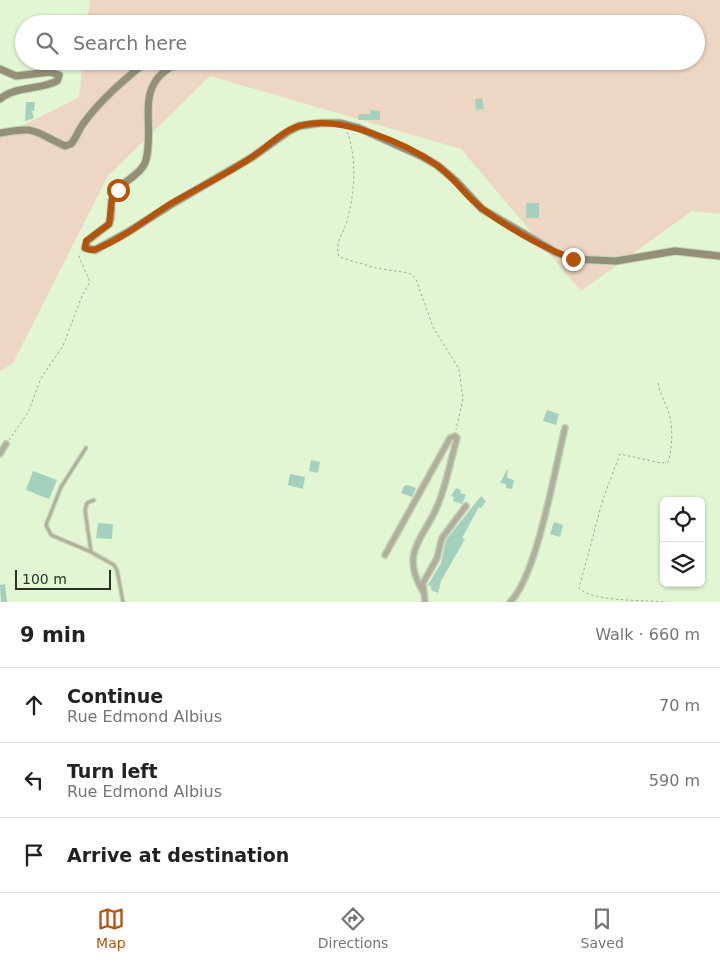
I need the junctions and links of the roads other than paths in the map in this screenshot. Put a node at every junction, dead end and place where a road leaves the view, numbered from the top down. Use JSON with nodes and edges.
{"nodes":[{"id":1,"x":0,"y":69,"type":"edge"},
{"id":2,"x":136,"y":70,"type":"edge"},
{"id":3,"x":169,"y":70,"type":"edge"},
{"id":4,"x":0,"y":99,"type":"edge"},
{"id":5,"x":0,"y":133,"type":"edge"},
{"id":6,"x":720,"y":256,"type":"edge"},
{"id":7,"x":565,"y":428,"type":"dead end"},
{"id":8,"x":6,"y":444,"type":"road end"},
{"id":9,"x":86,"y":448,"type":"dead end"},
{"id":10,"x":0,"y":454,"type":"edge"},
{"id":11,"x":94,"y":500,"type":"dead end"},
{"id":12,"x":466,"y":506,"type":"dead end"},
{"id":13,"x":91,"y":552,"type":"junction"},
{"id":14,"x":386,"y":555,"type":"dead end"},
{"id":15,"x":422,"y":590,"type":"junction"},
{"id":16,"x":123,"y":602,"type":"edge"},
{"id":17,"x":425,"y":602,"type":"edge"},
{"id":18,"x":510,"y":602,"type":"edge"}],
"edges":[{"from":1,"to":4,"type":"main road"},
{"from":2,"to":5,"type":"main road"},
{"from":3,"to":6,"type":"main road"},
{"from":7,"to":18,"type":"street"},
{"from":8,"to":10,"type":"street"},
{"from":9,"to":13,"type":"lane"},
{"from":11,"to":13,"type":"lane"},
{"from":12,"to":15,"type":"street"},
{"from":13,"to":16,"type":"lane"},
{"from":14,"to":15,"type":"street"},
{"from":15,"to":17,"type":"street"}]}
